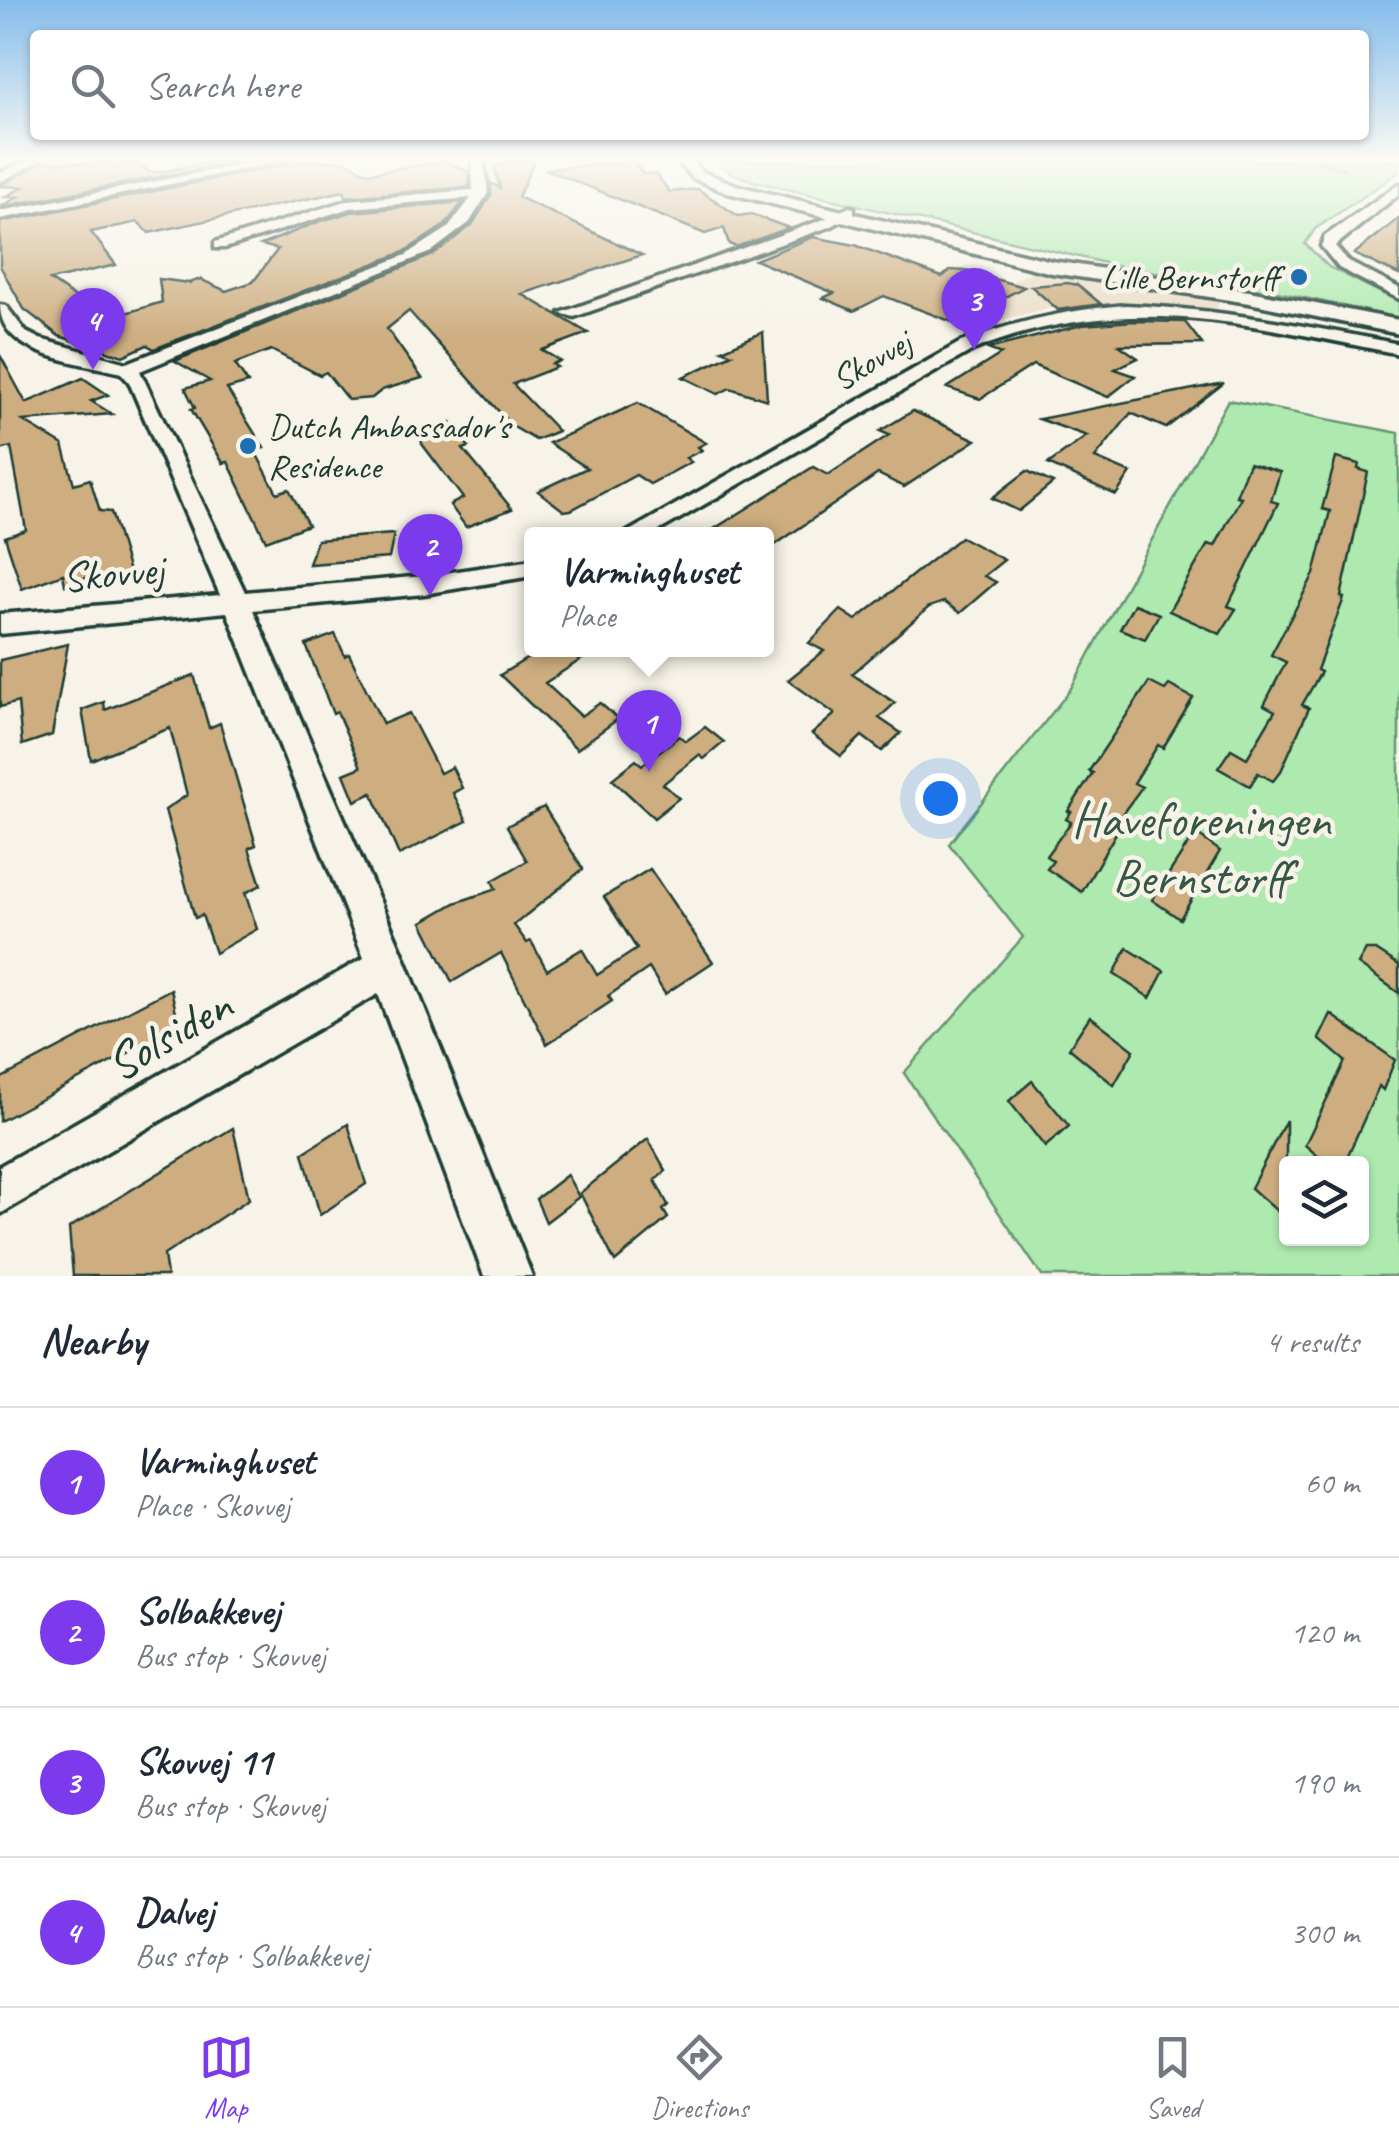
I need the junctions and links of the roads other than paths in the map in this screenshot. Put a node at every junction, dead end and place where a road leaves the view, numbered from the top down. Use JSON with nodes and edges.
{"nodes":[{"id":1,"x":297,"y":221,"type":"edge"},
{"id":2,"x":464,"y":221,"type":"edge"},
{"id":3,"x":824,"y":221,"type":"edge"},
{"id":4,"x":874,"y":221,"type":"edge"},
{"id":5,"x":1354,"y":221,"type":"edge"},
{"id":6,"x":220,"y":245,"type":"dead end"},
{"id":7,"x":1399,"y":294,"type":"edge"},
{"id":8,"x":0,"y":310,"type":"edge"},
{"id":9,"x":568,"y":313,"type":"dead end"},
{"id":10,"x":1399,"y":330,"type":"edge"},
{"id":11,"x":1399,"y":350,"type":"edge"},
{"id":12,"x":128,"y":370,"type":"junction"},
{"id":13,"x":648,"y":527,"type":"edge"},
{"id":14,"x":524,"y":569,"type":"edge"},
{"id":15,"x":236,"y":601,"type":"junction"},
{"id":16,"x":0,"y":624,"type":"edge"},
{"id":17,"x":388,"y":966,"type":"junction"},
{"id":18,"x":0,"y":1191,"type":"edge"},
{"id":19,"x":508,"y":1276,"type":"edge"}],
"edges":[{"from":1,"to":6,"type":"street"},
{"from":2,"to":12,"type":"street"},
{"from":3,"to":9,"type":"street"},
{"from":4,"to":10,"type":"street"},
{"from":5,"to":7,"type":"street"},
{"from":8,"to":12,"type":"street"},
{"from":11,"to":13,"type":"street","name":"Skovvej"},
{"from":12,"to":15,"type":"street"},
{"from":14,"to":15,"type":"street","name":"Skovvej"},
{"from":15,"to":16,"type":"street","name":"Skovvej"},
{"from":15,"to":17,"type":"street"},
{"from":17,"to":18,"type":"street","name":"Solsiden"},
{"from":17,"to":19,"type":"street"}]}
